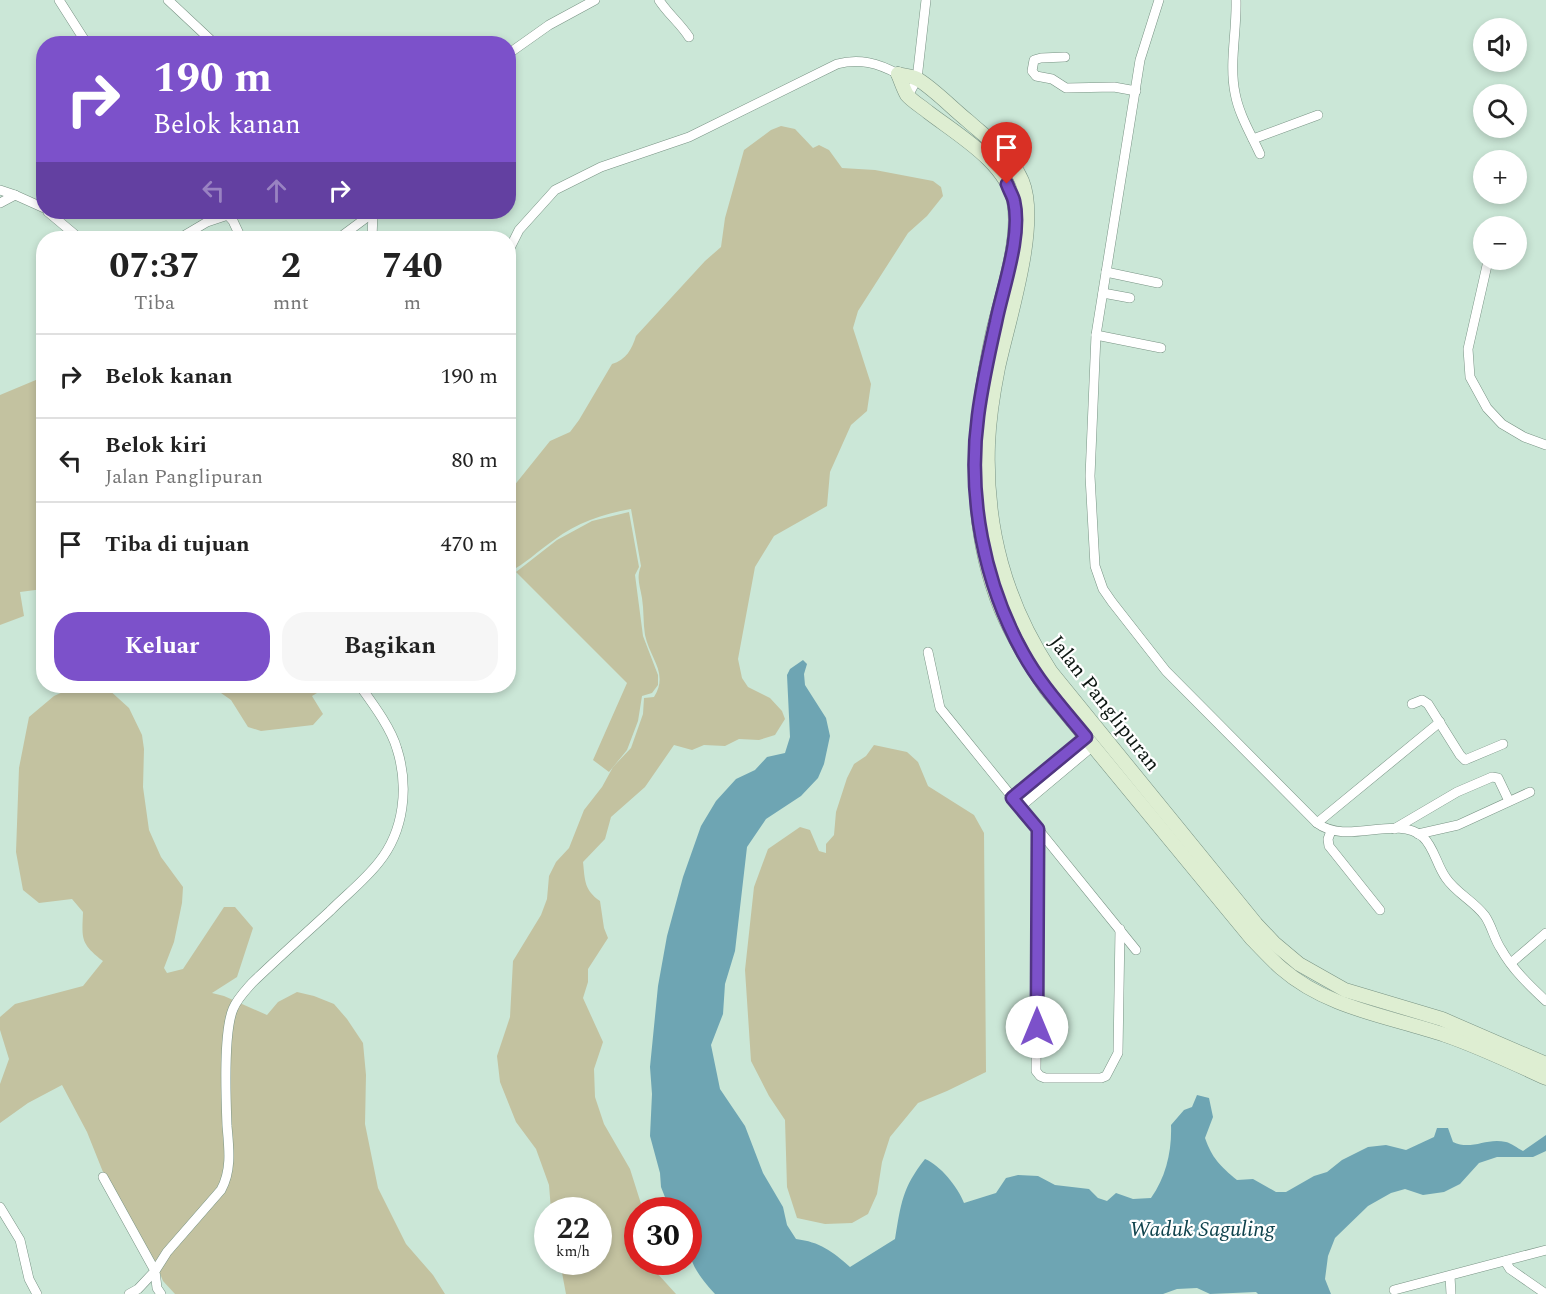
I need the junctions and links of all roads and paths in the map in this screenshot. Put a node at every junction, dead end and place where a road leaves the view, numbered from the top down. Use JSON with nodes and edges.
{"nodes":[{"id":1,"x":59,"y":0,"type":"edge"},
{"id":2,"x":168,"y":0,"type":"edge"},
{"id":3,"x":595,"y":0,"type":"edge"},
{"id":4,"x":659,"y":0,"type":"edge"},
{"id":5,"x":926,"y":0,"type":"edge"},
{"id":6,"x":1159,"y":0,"type":"edge"},
{"id":7,"x":1236,"y":0,"type":"edge"},
{"id":8,"x":82,"y":36,"type":"edge"},
{"id":9,"x":206,"y":36,"type":"edge"},
{"id":10,"x":689,"y":37,"type":"dead end"},
{"id":11,"x":516,"y":48,"type":"edge"},
{"id":12,"x":1065,"y":57,"type":"dead end"},
{"id":13,"x":897,"y":74,"type":"junction"},
{"id":14,"x":918,"y":79,"type":"junction"},
{"id":15,"x":1136,"y":91,"type":"junction"},
{"id":16,"x":908,"y":96,"type":"junction"},
{"id":17,"x":1318,"y":115,"type":"dead end"},
{"id":18,"x":1253,"y":139,"type":"junction"},
{"id":19,"x":1260,"y":154,"type":"dead end"},
{"id":20,"x":0,"y":190,"type":"edge"},
{"id":21,"x":15,"y":195,"type":"junction"},
{"id":22,"x":0,"y":204,"type":"edge"},
{"id":23,"x":36,"y":204,"type":"edge"},
{"id":24,"x":56,"y":219,"type":"edge"},
{"id":25,"x":213,"y":219,"type":"edge"},
{"id":26,"x":364,"y":219,"type":"edge"},
{"id":27,"x":71,"y":231,"type":"edge"},
{"id":28,"x":192,"y":231,"type":"edge"},
{"id":29,"x":348,"y":231,"type":"edge"},
{"id":30,"x":516,"y":236,"type":"edge"},
{"id":31,"x":1486,"y":270,"type":"edge"},
{"id":32,"x":1107,"y":272,"type":"junction"},
{"id":33,"x":1158,"y":283,"type":"dead end"},
{"id":34,"x":1103,"y":293,"type":"junction"},
{"id":35,"x":1130,"y":298,"type":"dead end"},
{"id":36,"x":1096,"y":335,"type":"junction"},
{"id":37,"x":1161,"y":348,"type":"dead end"},
{"id":38,"x":992,"y":367,"type":"junction"},
{"id":39,"x":1546,"y":445,"type":"edge"},
{"id":40,"x":928,"y":652,"type":"dead end"},
{"id":41,"x":365,"y":693,"type":"edge"},
{"id":42,"x":1412,"y":704,"type":"dead end"},
{"id":43,"x":1440,"y":722,"type":"junction"},
{"id":44,"x":1090,"y":741,"type":"junction"},
{"id":45,"x":1503,"y":744,"type":"dead end"},
{"id":46,"x":1530,"y":792,"type":"dead end"},
{"id":47,"x":1012,"y":798,"type":"junction"},
{"id":48,"x":1509,"y":801,"type":"junction"},
{"id":49,"x":1019,"y":808,"type":"junction"},
{"id":50,"x":1317,"y":823,"type":"junction"},
{"id":51,"x":1038,"y":829,"type":"junction"},
{"id":52,"x":1394,"y":829,"type":"junction"},
{"id":53,"x":1331,"y":831,"type":"junction"},
{"id":54,"x":1418,"y":834,"type":"junction"},
{"id":55,"x":1185,"y":848,"type":"junction"},
{"id":56,"x":1380,"y":910,"type":"dead end"},
{"id":57,"x":1120,"y":929,"type":"junction"},
{"id":58,"x":1546,"y":933,"type":"edge"},
{"id":59,"x":1136,"y":950,"type":"dead end"},
{"id":60,"x":1511,"y":963,"type":"junction"},
{"id":61,"x":1546,"y":1001,"type":"edge"},
{"id":62,"x":1546,"y":1064,"type":"edge"},
{"id":63,"x":1546,"y":1078,"type":"edge"},
{"id":64,"x":103,"y":1177,"type":"dead end"},
{"id":65,"x":0,"y":1207,"type":"edge"},
{"id":66,"x":1546,"y":1250,"type":"edge"},
{"id":67,"x":1505,"y":1261,"type":"junction"},
{"id":68,"x":155,"y":1271,"type":"junction"},
{"id":69,"x":1450,"y":1275,"type":"junction"},
{"id":70,"x":1394,"y":1290,"type":"dead end"},
{"id":71,"x":37,"y":1294,"type":"edge"},
{"id":72,"x":129,"y":1294,"type":"edge"},
{"id":73,"x":161,"y":1294,"type":"edge"},
{"id":74,"x":1451,"y":1294,"type":"edge"},
{"id":75,"x":1546,"y":1294,"type":"edge"}],
"edges":[{"from":1,"to":8,"type":"street"},
{"from":2,"to":9,"type":"street"},
{"from":3,"to":11,"type":"street"},
{"from":4,"to":10,"type":"street"},
{"from":5,"to":14,"type":"street"},
{"from":6,"to":15,"type":"street"},
{"from":7,"to":18,"type":"street"},
{"from":12,"to":15,"type":"street"},
{"from":13,"to":14,"type":"main road","name":"Jalan Panglipuran"},
{"from":13,"to":16,"type":"main road","name":"Jalan Panglipuran"},
{"from":13,"to":30,"type":"street"},
{"from":14,"to":16,"type":"street"},
{"from":14,"to":38,"type":"main road","name":"Jalan Panglipuran"},
{"from":15,"to":32,"type":"street"},
{"from":16,"to":38,"type":"main road","name":"Jalan Panglipuran"},
{"from":17,"to":18,"type":"street"},
{"from":18,"to":19,"type":"street"},
{"from":20,"to":21,"type":"street"},
{"from":21,"to":22,"type":"street"},
{"from":21,"to":23,"type":"street"},
{"from":24,"to":27,"type":"street"},
{"from":25,"to":28,"type":"street"},
{"from":26,"to":29,"type":"street"},
{"from":31,"to":39,"type":"street"},
{"from":32,"to":33,"type":"street"},
{"from":32,"to":34,"type":"street"},
{"from":34,"to":35,"type":"street"},
{"from":34,"to":36,"type":"street"},
{"from":36,"to":37,"type":"street"},
{"from":36,"to":50,"type":"street"},
{"from":38,"to":44,"type":"main road","name":"Jalan Panglipuran"},
{"from":38,"to":55,"type":"main road","name":"Jalan Panglipuran"},
{"from":40,"to":47,"type":"street"},
{"from":41,"to":68,"type":"street"},
{"from":42,"to":43,"type":"street"},
{"from":43,"to":45,"type":"street"},
{"from":43,"to":50,"type":"street"},
{"from":44,"to":47,"type":"street"},
{"from":44,"to":49,"type":"street"},
{"from":44,"to":55,"type":"main road","name":"Jalan Panglipuran"},
{"from":46,"to":48,"type":"street"},
{"from":47,"to":49,"type":"street"},
{"from":48,"to":52,"type":"street"},
{"from":48,"to":54,"type":"street"},
{"from":49,"to":51,"type":"street"},
{"from":50,"to":53,"type":"street"},
{"from":51,"to":57,"type":"street"},
{"from":51,"to":57,"type":"street"},
{"from":52,"to":53,"type":"street"},
{"from":52,"to":54,"type":"street"},
{"from":53,"to":56,"type":"street"},
{"from":54,"to":60,"type":"street"},
{"from":55,"to":62,"type":"main road","name":"Jalan Panglipuran"},
{"from":55,"to":63,"type":"main road","name":"Jalan Panglipuran"},
{"from":57,"to":59,"type":"street"},
{"from":58,"to":60,"type":"street"},
{"from":60,"to":61,"type":"street"},
{"from":64,"to":68,"type":"street"},
{"from":65,"to":71,"type":"street"},
{"from":66,"to":67,"type":"street"},
{"from":67,"to":69,"type":"street"},
{"from":67,"to":75,"type":"street"},
{"from":68,"to":72,"type":"street"},
{"from":68,"to":73,"type":"street"},
{"from":69,"to":70,"type":"street"},
{"from":69,"to":74,"type":"street"}]}
